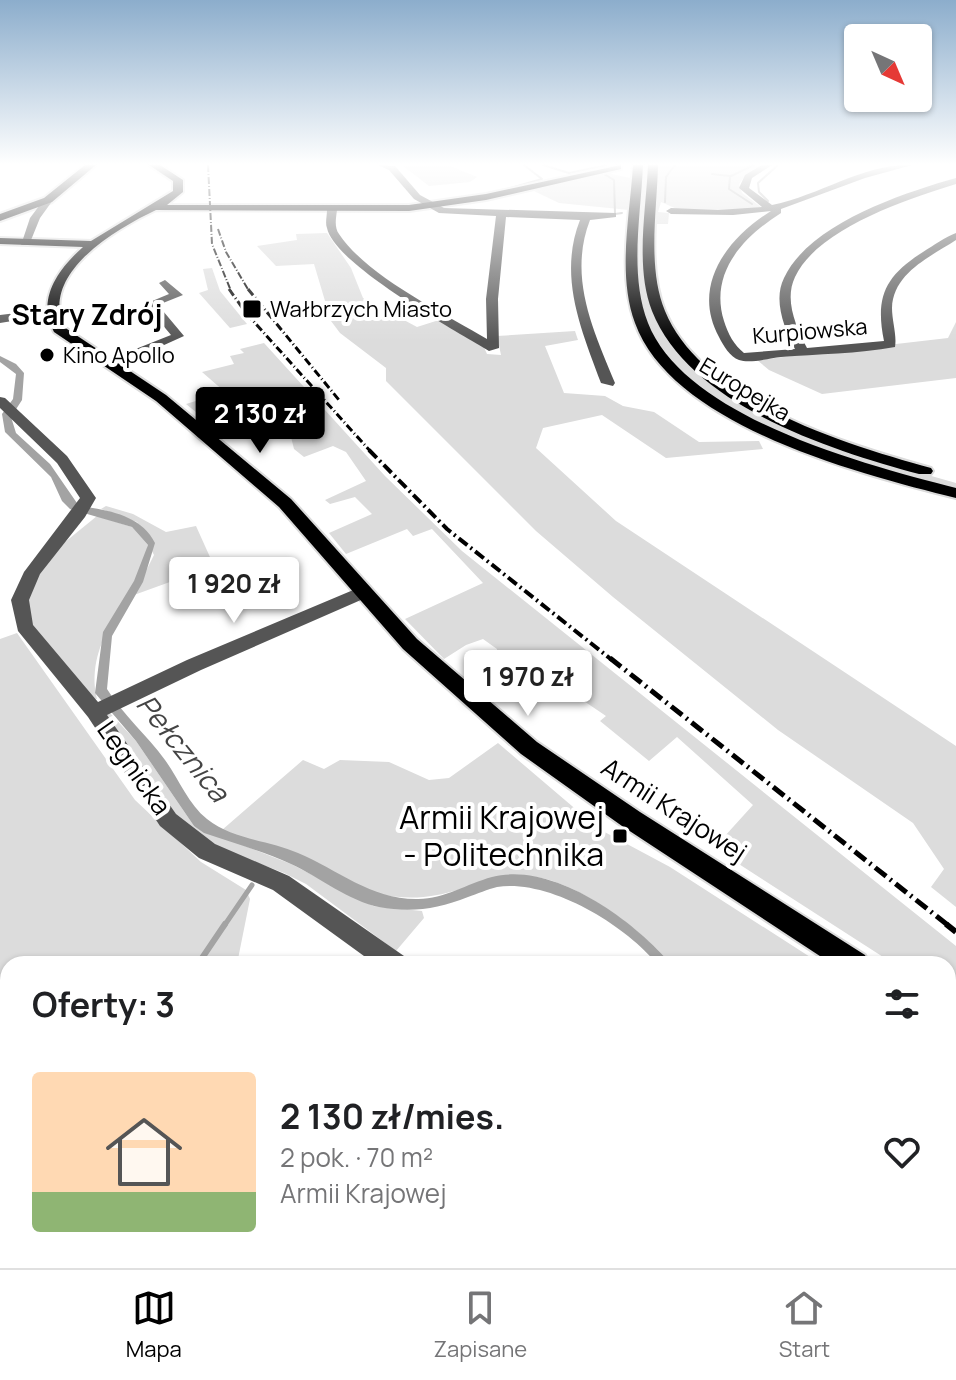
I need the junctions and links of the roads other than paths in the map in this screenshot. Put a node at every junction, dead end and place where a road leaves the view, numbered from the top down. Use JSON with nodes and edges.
{"nodes":[{"id":1,"x":33,"y":224,"type":"edge"},
{"id":2,"x":126,"y":224,"type":"edge"},
{"id":3,"x":331,"y":224,"type":"edge"},
{"id":4,"x":500,"y":224,"type":"edge"},
{"id":5,"x":583,"y":224,"type":"edge"},
{"id":6,"x":635,"y":224,"type":"edge"},
{"id":7,"x":651,"y":224,"type":"edge"},
{"id":8,"x":756,"y":224,"type":"edge"},
{"id":9,"x":850,"y":224,"type":"edge"},
{"id":10,"x":956,"y":236,"type":"edge"},
{"id":11,"x":0,"y":241,"type":"edge"},
{"id":12,"x":25,"y":243,"type":"junction"},
{"id":13,"x":93,"y":244,"type":"junction"},
{"id":14,"x":165,"y":283,"type":"dead end"},
{"id":15,"x":33,"y":315,"type":"dead end"},
{"id":16,"x":0,"y":319,"type":"edge"},
{"id":17,"x":804,"y":354,"type":"junction"},
{"id":18,"x":127,"y":357,"type":"dead end"},
{"id":19,"x":608,"y":383,"type":"dead end"},
{"id":20,"x":6,"y":408,"type":"edge"},
{"id":21,"x":956,"y":479,"type":"edge"},
{"id":22,"x":956,"y":493,"type":"edge"},
{"id":23,"x":364,"y":592,"type":"junction"},
{"id":24,"x":95,"y":712,"type":"junction"},
{"id":25,"x":384,"y":956,"type":"edge"},
{"id":26,"x":843,"y":956,"type":"edge"}],
"edges":[{"from":1,"to":12,"type":"street"},
{"from":2,"to":13,"type":"main road","name":"Armii Krajowej"},
{"from":3,"to":4,"type":"street"},
{"from":5,"to":19,"type":"street"},
{"from":6,"to":22,"type":"main road","name":"Europejka"},
{"from":7,"to":21,"type":"main road","name":"Europejka"},
{"from":8,"to":17,"type":"street","name":"Kurpiowska"},
{"from":9,"to":17,"type":"street"},
{"from":10,"to":17,"type":"street","name":"Kurpiowska"},
{"from":11,"to":12,"type":"main road"},
{"from":12,"to":13,"type":"main road"},
{"from":13,"to":23,"type":"main road","name":"Armii Krajowej"},
{"from":14,"to":18,"type":"street"},
{"from":15,"to":16,"type":"street"},
{"from":20,"to":24,"type":"street","name":"Legnicka"},
{"from":23,"to":24,"type":"street"},
{"from":23,"to":26,"type":"main road","name":"Armii Krajowej"},
{"from":24,"to":25,"type":"street","name":"Legnicka"}]}
